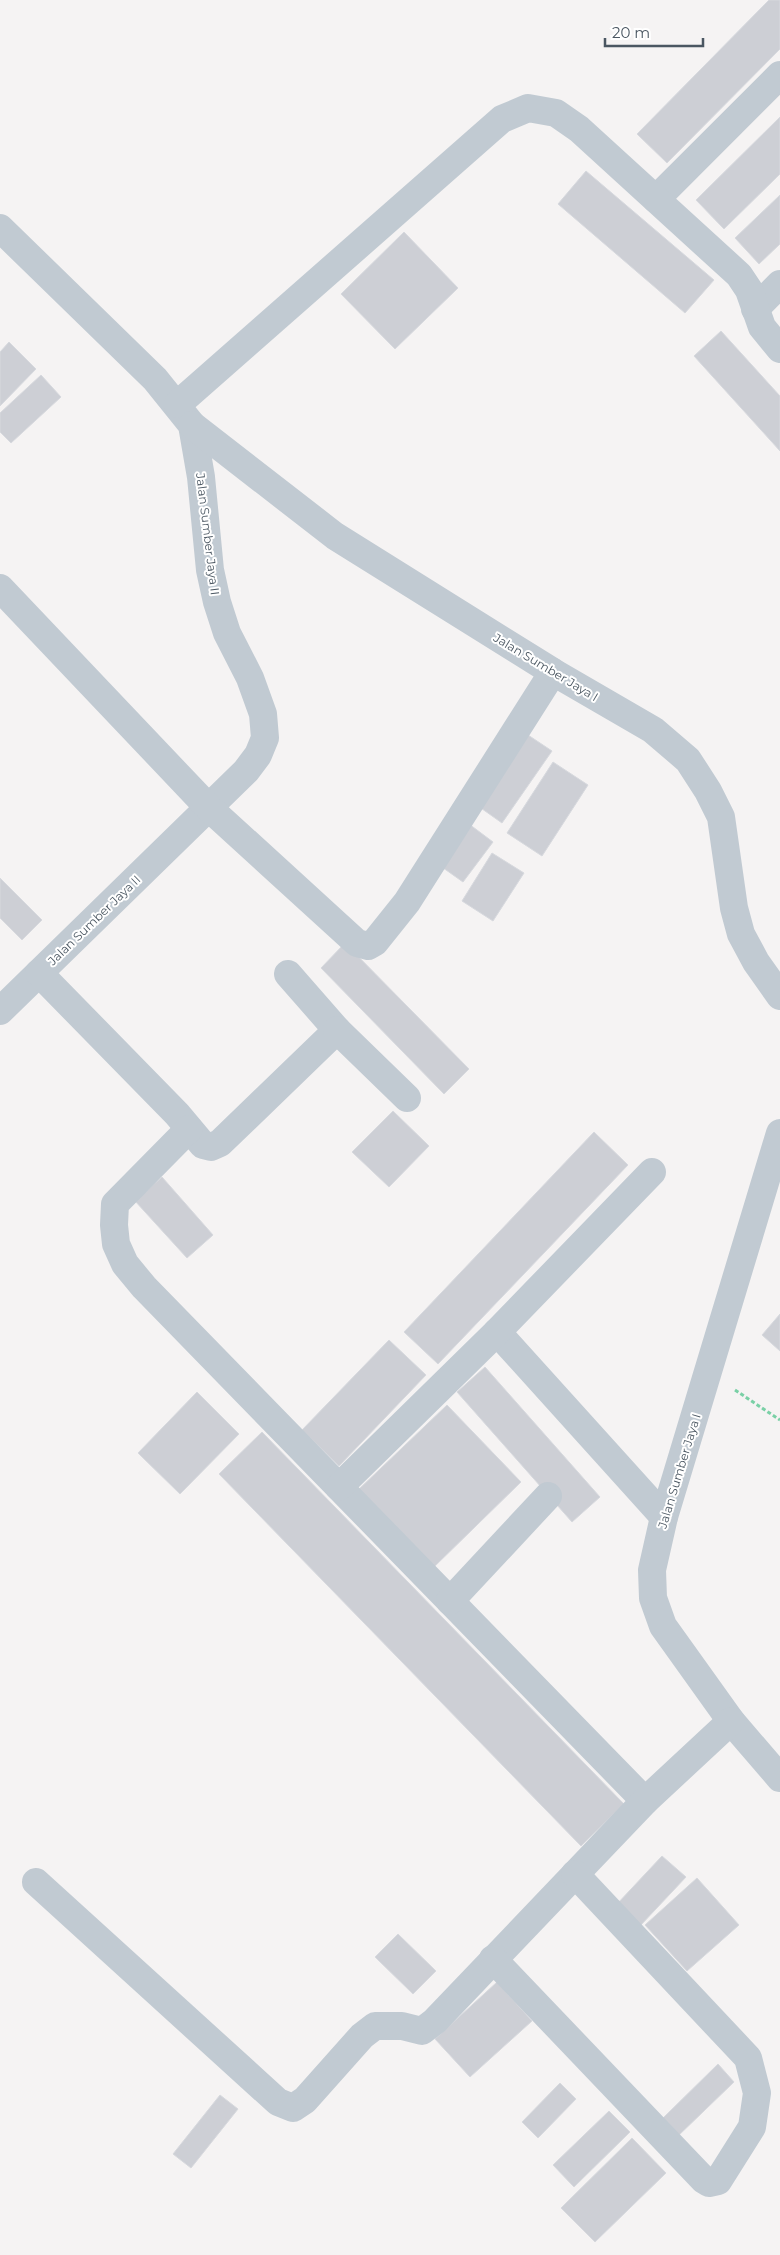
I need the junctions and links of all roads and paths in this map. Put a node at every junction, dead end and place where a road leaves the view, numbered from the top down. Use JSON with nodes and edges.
{"nodes":[{"id":1,"x":780,"y":75,"type":"edge"},
{"id":2,"x":656,"y":199,"type":"junction"},
{"id":3,"x":0,"y":228,"type":"edge"},
{"id":4,"x":780,"y":284,"type":"edge"},
{"id":5,"x":755,"y":309,"type":"junction"},
{"id":6,"x":780,"y":349,"type":"edge"},
{"id":7,"x":185,"y":415,"type":"junction"},
{"id":8,"x":0,"y":588,"type":"edge"},
{"id":9,"x":552,"y":672,"type":"junction"},
{"id":10,"x":209,"y":808,"type":"junction"},
{"id":11,"x":39,"y":973,"type":"junction"},
{"id":12,"x":288,"y":974,"type":"dead end"},
{"id":13,"x":780,"y":996,"type":"edge"},
{"id":14,"x":0,"y":1011,"type":"edge"},
{"id":15,"x":337,"y":1030,"type":"junction"},
{"id":16,"x":407,"y":1098,"type":"dead end"},
{"id":17,"x":189,"y":1129,"type":"junction"},
{"id":18,"x":780,"y":1133,"type":"edge"},
{"id":19,"x":652,"y":1172,"type":"dead end"},
{"id":20,"x":496,"y":1332,"type":"junction"},
{"id":21,"x":709,"y":1372,"type":"junction"},
{"id":22,"x":780,"y":1420,"type":"edge"},
{"id":23,"x":339,"y":1488,"type":"junction"},
{"id":24,"x":548,"y":1496,"type":"dead end"},
{"id":25,"x":664,"y":1517,"type":"junction"},
{"id":26,"x":450,"y":1601,"type":"junction"},
{"id":27,"x":731,"y":1721,"type":"junction"},
{"id":28,"x":780,"y":1778,"type":"edge"},
{"id":29,"x":645,"y":1801,"type":"junction"},
{"id":30,"x":574,"y":1874,"type":"junction"},
{"id":31,"x":36,"y":1882,"type":"dead end"},
{"id":32,"x":493,"y":1959,"type":"junction"}],
"edges":[{"from":1,"to":2,"type":"street"},
{"from":2,"to":5,"type":"street"},
{"from":2,"to":7,"type":"street"},
{"from":3,"to":7,"type":"street"},
{"from":4,"to":5,"type":"street"},
{"from":5,"to":6,"type":"street"},
{"from":7,"to":9,"type":"street","name":"Jalan Sumber Jaya I"},
{"from":7,"to":10,"type":"street","name":"Jalan Sumber Jaya II"},
{"from":8,"to":10,"type":"street"},
{"from":9,"to":10,"type":"street"},
{"from":9,"to":13,"type":"street","name":"Jalan Sumber Jaya I"},
{"from":10,"to":11,"type":"street","name":"Jalan Sumber Jaya II"},
{"from":11,"to":14,"type":"street","name":"Jalan Sumber Jaya II"},
{"from":11,"to":17,"type":"street"},
{"from":12,"to":15,"type":"street"},
{"from":15,"to":16,"type":"street"},
{"from":15,"to":17,"type":"street"},
{"from":17,"to":23,"type":"street"},
{"from":18,"to":21,"type":"street","name":"Jalan Sumber Jaya I"},
{"from":19,"to":20,"type":"street"},
{"from":20,"to":23,"type":"street"},
{"from":20,"to":25,"type":"street"},
{"from":21,"to":22,"type":"path"},
{"from":21,"to":25,"type":"street","name":"Jalan Sumber Jaya I"},
{"from":23,"to":26,"type":"street"},
{"from":24,"to":26,"type":"street"},
{"from":25,"to":27,"type":"street","name":"Jalan Sumber Jaya I"},
{"from":26,"to":29,"type":"street"},
{"from":27,"to":28,"type":"street","name":"Jalan Sumber Jaya I"},
{"from":27,"to":29,"type":"street"},
{"from":29,"to":30,"type":"street"},
{"from":30,"to":32,"type":"street"},
{"from":30,"to":32,"type":"street"},
{"from":31,"to":32,"type":"street"}]}
